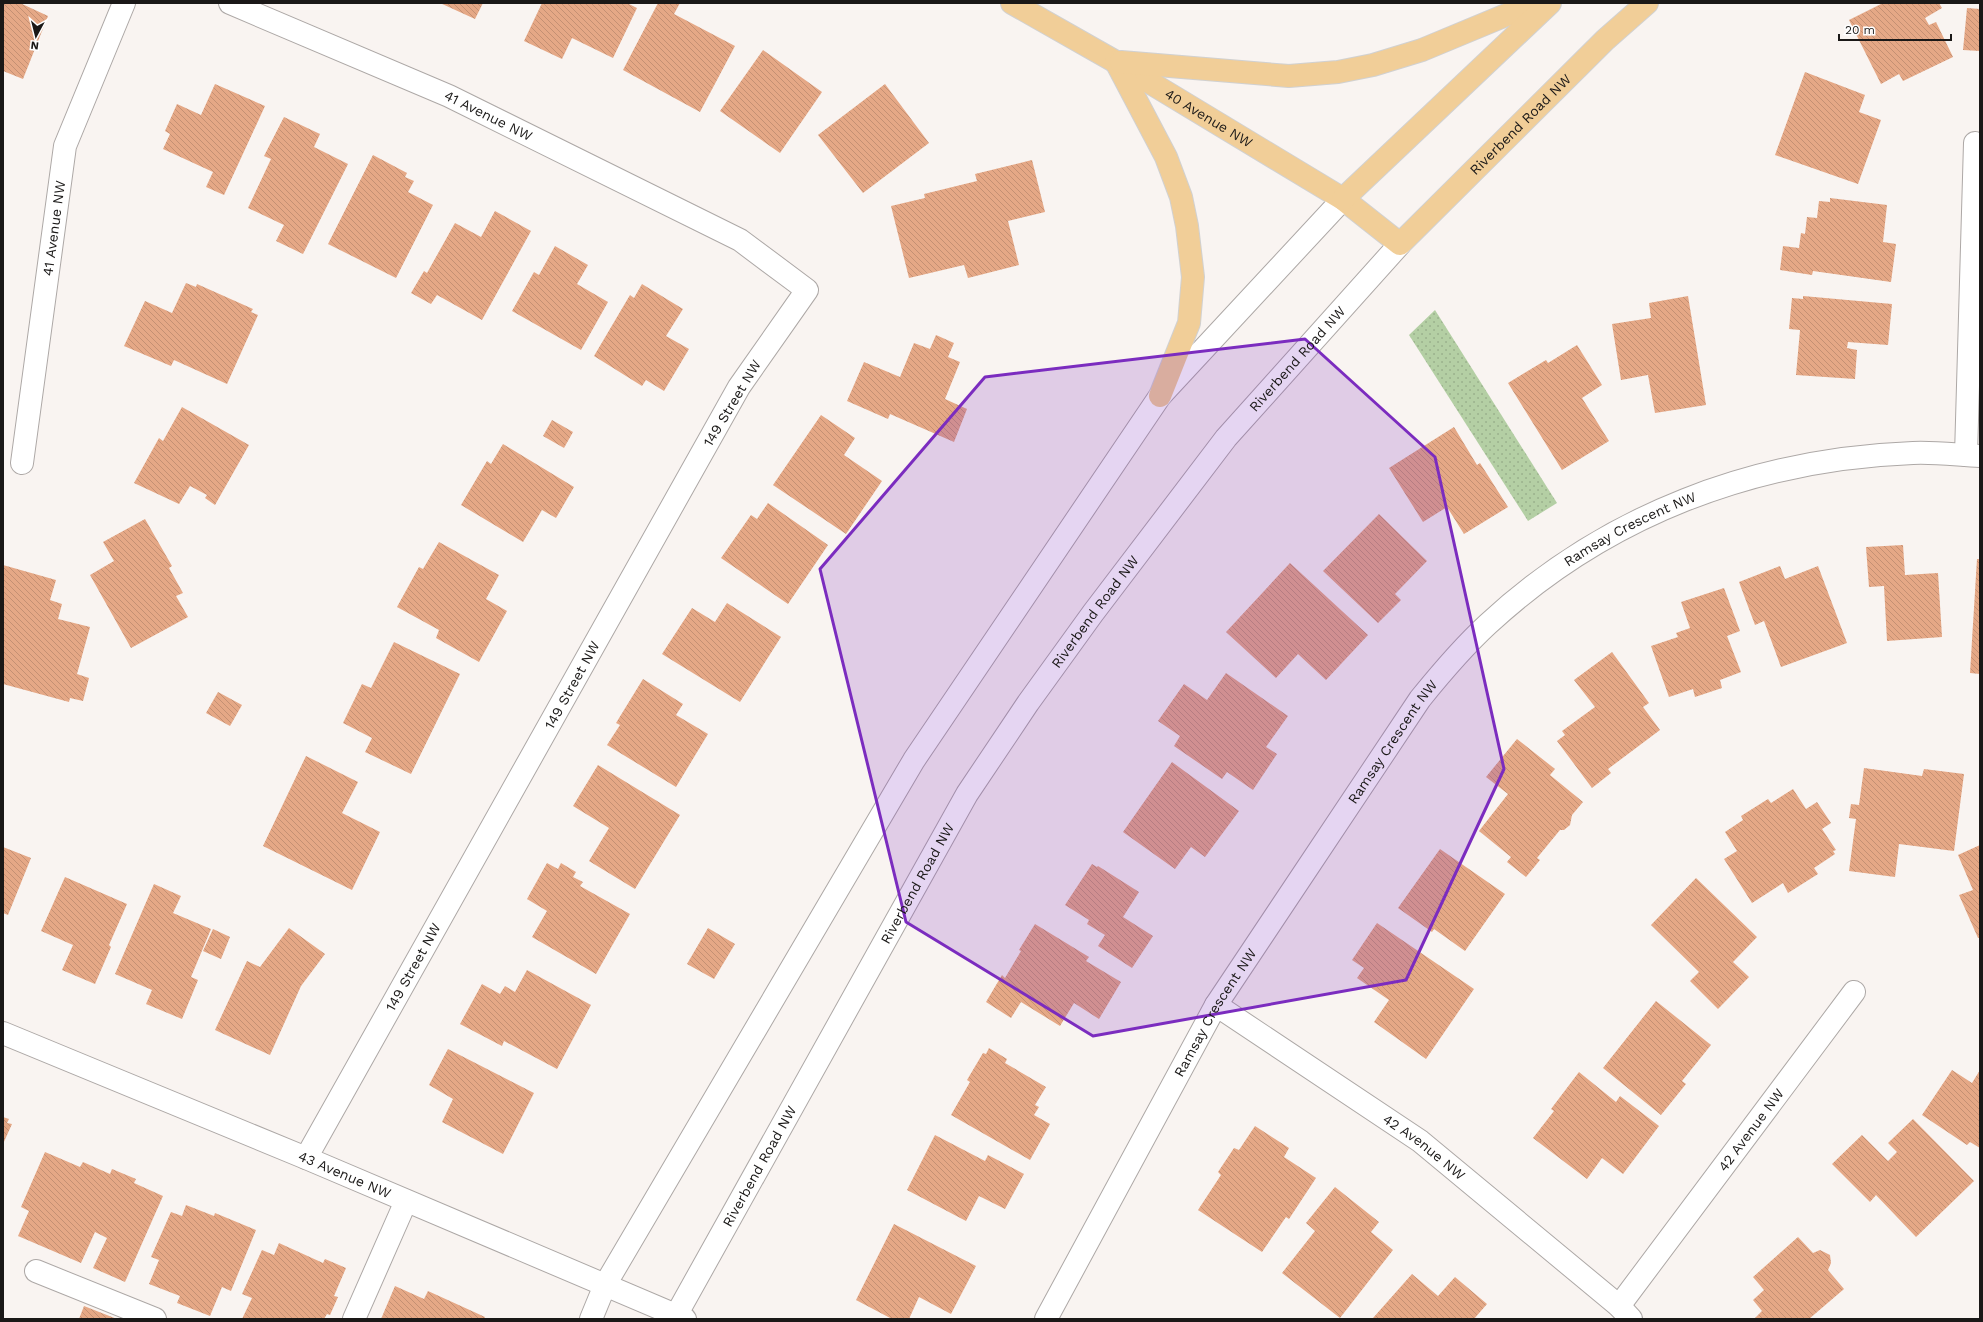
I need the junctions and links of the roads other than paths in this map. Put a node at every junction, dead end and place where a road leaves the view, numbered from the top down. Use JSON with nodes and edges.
{"nodes":[{"id":1,"x":124,"y":3,"type":"edge"},
{"id":2,"x":230,"y":3,"type":"edge"},
{"id":3,"x":1012,"y":3,"type":"edge"},
{"id":4,"x":1535,"y":3,"type":"edge"},
{"id":5,"x":1550,"y":3,"type":"edge"},
{"id":6,"x":1647,"y":3,"type":"edge"},
{"id":7,"x":1116,"y":62,"type":"junction"},
{"id":8,"x":1975,"y":143,"type":"dead end"},
{"id":9,"x":1343,"y":199,"type":"junction"},
{"id":10,"x":740,"y":240,"type":"joint"},
{"id":11,"x":1400,"y":244,"type":"junction"},
{"id":12,"x":1160,"y":396,"type":"junction"},
{"id":13,"x":1973,"y":456,"type":"edge"},
{"id":14,"x":22,"y":463,"type":"dead end"},
{"id":15,"x":1854,"y":992,"type":"dead end"},
{"id":16,"x":1216,"y":1005,"type":"junction"},
{"id":17,"x":3,"y":1033,"type":"edge"},
{"id":18,"x":306,"y":1158,"type":"junction"},
{"id":19,"x":406,"y":1200,"type":"junction"},
{"id":20,"x":36,"y":1271,"type":"dead end"},
{"id":21,"x":605,"y":1285,"type":"junction"},
{"id":22,"x":1625,"y":1312,"type":"edge"},
{"id":23,"x":678,"y":1317,"type":"edge"},
{"id":24,"x":155,"y":1319,"type":"edge"},
{"id":25,"x":354,"y":1319,"type":"edge"},
{"id":26,"x":591,"y":1319,"type":"edge"},
{"id":27,"x":1046,"y":1319,"type":"edge"}],
"edges":[{"from":1,"to":14,"type":"street","name":"41 Avenue NW"},
{"from":2,"to":10,"type":"street","name":"41 Avenue NW"},
{"from":3,"to":7,"type":"main road","name":"40 Avenue NW"},
{"from":4,"to":7,"type":"main road"},
{"from":5,"to":9,"type":"main road"},
{"from":6,"to":11,"type":"main road","name":"Riverbend Road NW"},
{"from":7,"to":9,"type":"main road","name":"40 Avenue NW"},
{"from":7,"to":12,"type":"main road"},
{"from":8,"to":13,"type":"street","name":"Ramsay Crescent NW"},
{"from":9,"to":11,"type":"main road","name":"40 Avenue NW"},
{"from":9,"to":12,"type":"street"},
{"from":10,"to":18,"type":"street","name":"149 Street NW"},
{"from":11,"to":23,"type":"street","name":"Riverbend Road NW"},
{"from":12,"to":21,"type":"street"},
{"from":13,"to":16,"type":"street","name":"Ramsay Crescent NW"},
{"from":15,"to":22,"type":"street","name":"42 Avenue NW"},
{"from":16,"to":22,"type":"street","name":"42 Avenue NW"},
{"from":16,"to":27,"type":"street","name":"Ramsay Crescent NW"},
{"from":17,"to":18,"type":"street","name":"43 Avenue NW"},
{"from":18,"to":19,"type":"street","name":"43 Avenue NW"},
{"from":19,"to":21,"type":"street","name":"43 Avenue NW"},
{"from":19,"to":25,"type":"street"},
{"from":20,"to":24,"type":"street"},
{"from":21,"to":23,"type":"street","name":"43 Avenue NW"},
{"from":21,"to":26,"type":"street"}]}
